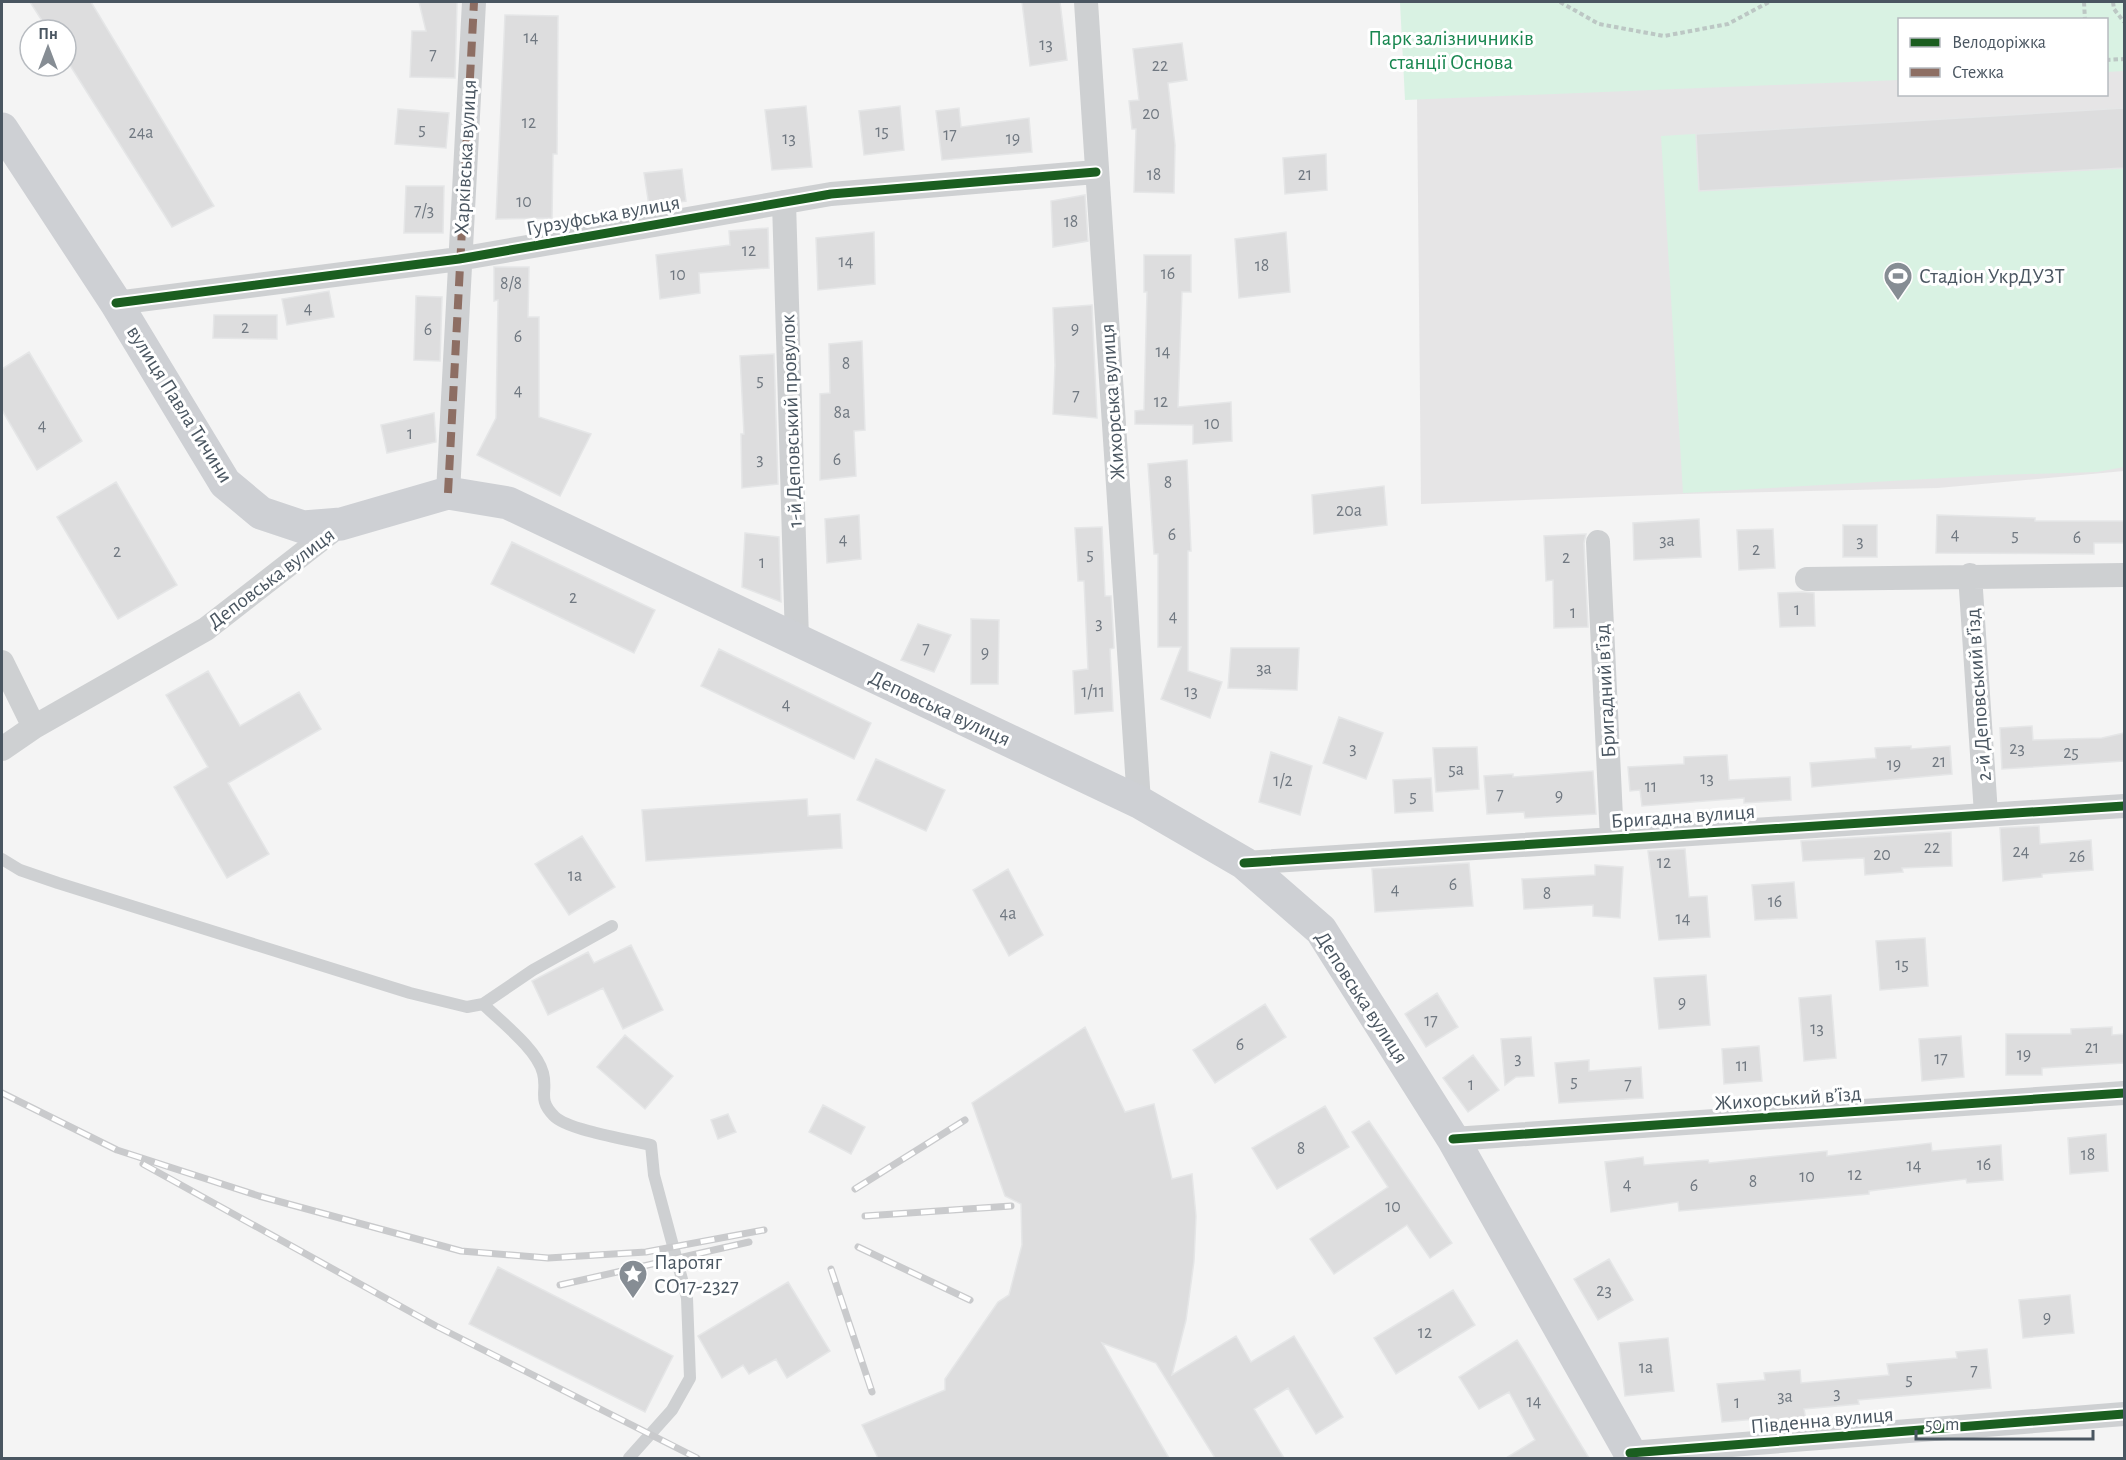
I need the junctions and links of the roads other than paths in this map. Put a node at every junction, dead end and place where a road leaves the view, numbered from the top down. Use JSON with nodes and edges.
{"nodes":[{"id":1,"x":474,"y":2,"type":"edge"},
{"id":2,"x":1086,"y":2,"type":"edge"},
{"id":3,"x":2,"y":129,"type":"edge"},
{"id":4,"x":1096,"y":172,"type":"junction"},
{"id":5,"x":784,"y":202,"type":"junction"},
{"id":6,"x":459,"y":259,"type":"junction"},
{"id":7,"x":116,"y":303,"type":"junction"},
{"id":8,"x":448,"y":493,"type":"junction"},
{"id":9,"x":341,"y":525,"type":"junction"},
{"id":10,"x":1598,"y":542,"type":"dead end"},
{"id":11,"x":1970,"y":575,"type":"junction"},
{"id":12,"x":2124,"y":575,"type":"edge"},
{"id":13,"x":1807,"y":579,"type":"dead end"},
{"id":14,"x":797,"y":640,"type":"junction"},
{"id":15,"x":2,"y":662,"type":"edge"},
{"id":16,"x":33,"y":727,"type":"junction"},
{"id":17,"x":2,"y":749,"type":"edge"},
{"id":18,"x":1139,"y":802,"type":"junction"},
{"id":19,"x":2124,"y":806,"type":"edge"},
{"id":20,"x":1986,"y":814,"type":"junction"},
{"id":21,"x":1612,"y":839,"type":"junction"},
{"id":22,"x":2,"y":859,"type":"edge"},
{"id":23,"x":1244,"y":863,"type":"junction"},
{"id":24,"x":612,"y":926,"type":"dead end"},
{"id":25,"x":483,"y":1004,"type":"junction"},
{"id":26,"x":2124,"y":1093,"type":"edge"},
{"id":27,"x":1453,"y":1139,"type":"junction"},
{"id":28,"x":2124,"y":1414,"type":"edge"},
{"id":29,"x":1632,"y":1456,"type":"edge"},
{"id":30,"x":629,"y":1458,"type":"edge"}],
"edges":[{"from":1,"to":6,"type":"street","name":"Харківська вулиця"},
{"from":2,"to":4,"type":"street","name":"Жихорська вулиця"},
{"from":3,"to":7,"type":"main road","name":"вулиця Павла Тичини"},
{"from":4,"to":5,"type":"street","name":"Гурзуфська вулиця"},
{"from":4,"to":18,"type":"street","name":"Жихорська вулиця"},
{"from":5,"to":6,"type":"street","name":"Гурзуфська вулиця"},
{"from":5,"to":14,"type":"street","name":"1-й Деповський провулок"},
{"from":6,"to":7,"type":"street","name":"Гурзуфська вулиця"},
{"from":6,"to":8,"type":"street","name":"Харківська вулиця"},
{"from":7,"to":9,"type":"main road","name":"вулиця Павла Тичини"},
{"from":8,"to":9,"type":"main road","name":"Деповська вулиця"},
{"from":8,"to":14,"type":"main road","name":"Деповська вулиця"},
{"from":9,"to":16,"type":"street","name":"Деповська вулиця"},
{"from":10,"to":21,"type":"street","name":"Бригадний в’їзд"},
{"from":11,"to":12,"type":"street"},
{"from":11,"to":13,"type":"street"},
{"from":11,"to":20,"type":"street","name":"2-й Деповський в’їзд"},
{"from":14,"to":18,"type":"main road","name":"Деповська вулиця"},
{"from":15,"to":16,"type":"street"},
{"from":16,"to":17,"type":"street","name":"Деповська вулиця"},
{"from":18,"to":23,"type":"main road","name":"Деповська вулиця"},
{"from":19,"to":20,"type":"street","name":"Бригадна вулиця"},
{"from":20,"to":21,"type":"street","name":"Бригадна вулиця"},
{"from":21,"to":23,"type":"street","name":"Бригадна вулиця"},
{"from":22,"to":25,"type":"lane"},
{"from":23,"to":27,"type":"main road","name":"Деповська вулиця"},
{"from":24,"to":25,"type":"lane"},
{"from":25,"to":30,"type":"lane"},
{"from":26,"to":27,"type":"street","name":"Жихорський в’їзд"},
{"from":27,"to":29,"type":"main road","name":"Деповська вулиця"},
{"from":28,"to":29,"type":"street","name":"Південна вулиця"}]}
